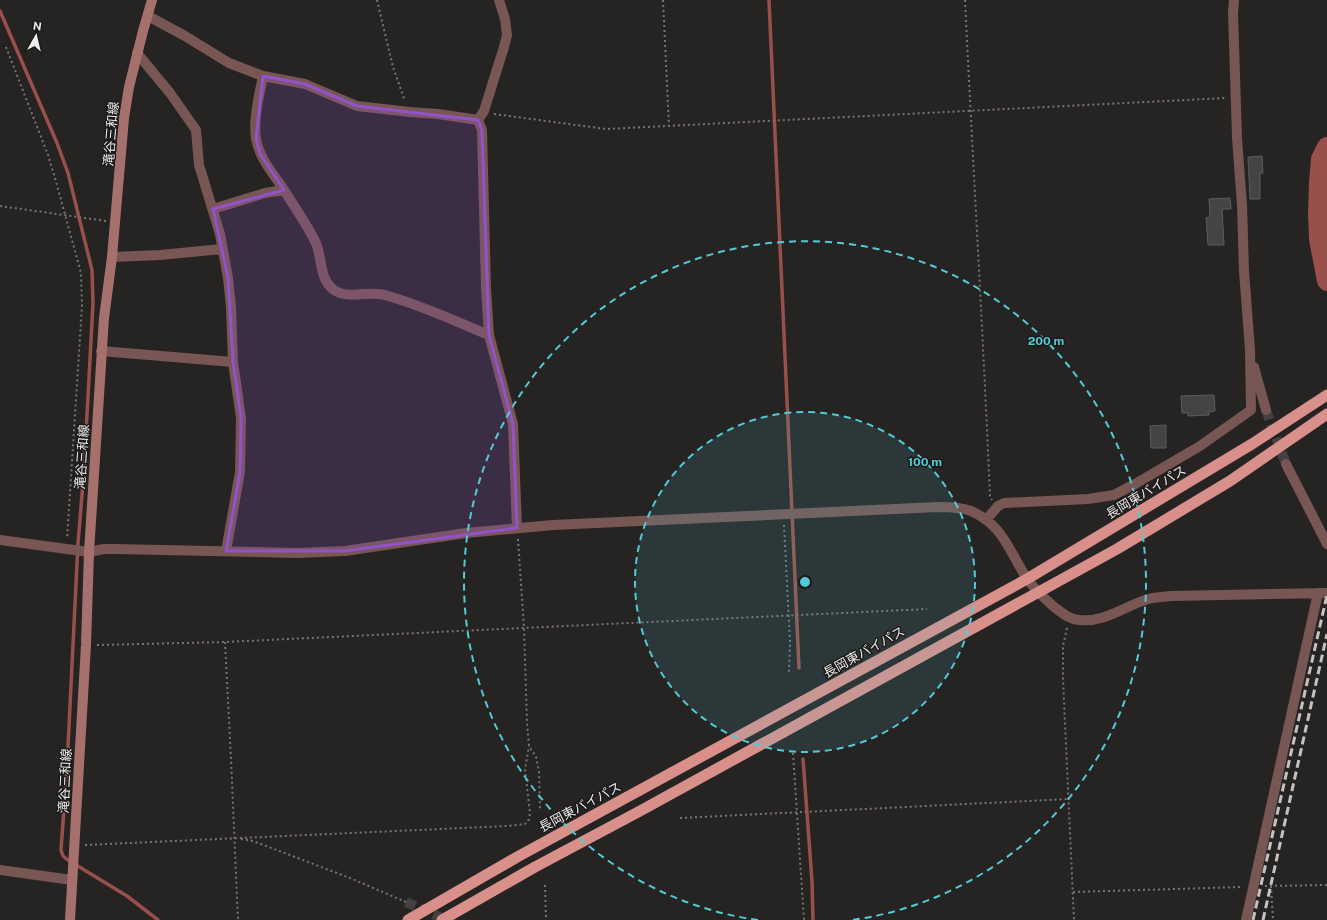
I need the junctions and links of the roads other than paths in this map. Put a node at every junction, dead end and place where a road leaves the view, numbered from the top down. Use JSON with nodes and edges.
{"nodes":[{"id":1,"x":152,"y":0,"type":"edge"},
{"id":2,"x":499,"y":0,"type":"edge"},
{"id":3,"x":1234,"y":0,"type":"edge"},
{"id":4,"x":148,"y":16,"type":"junction"},
{"id":5,"x":137,"y":53,"type":"junction"},
{"id":6,"x":263,"y":76,"type":"junction"},
{"id":7,"x":481,"y":116,"type":"junction"},
{"id":8,"x":284,"y":190,"type":"junction"},
{"id":9,"x":213,"y":209,"type":"junction"},
{"id":10,"x":222,"y":249,"type":"junction"},
{"id":11,"x":112,"y":258,"type":"junction"},
{"id":12,"x":490,"y":335,"type":"junction"},
{"id":13,"x":1250,"y":350,"type":"junction"},
{"id":14,"x":101,"y":352,"type":"junction"},
{"id":15,"x":233,"y":362,"type":"junction"},
{"id":16,"x":1327,"y":395,"type":"edge"},
{"id":17,"x":1266,"y":410,"type":"tunnel mouth"},
{"id":18,"x":1327,"y":414,"type":"edge"},
{"id":19,"x":1286,"y":464,"type":"tunnel mouth"},
{"id":20,"x":986,"y":520,"type":"junction"},
{"id":21,"x":517,"y":528,"type":"junction"},
{"id":22,"x":0,"y":540,"type":"edge"},
{"id":23,"x":1327,"y":544,"type":"edge"},
{"id":24,"x":226,"y":551,"type":"junction"},
{"id":25,"x":89,"y":552,"type":"junction"},
{"id":26,"x":1027,"y":579,"type":"junction"},
{"id":27,"x":1038,"y":592,"type":"junction"},
{"id":28,"x":1323,"y":593,"type":"edge"},
{"id":29,"x":0,"y":870,"type":"edge"},
{"id":30,"x":72,"y":880,"type":"junction"},
{"id":31,"x":409,"y":919,"type":"edge"},
{"id":32,"x":70,"y":920,"type":"edge"},
{"id":33,"x":442,"y":920,"type":"edge"},
{"id":34,"x":1246,"y":920,"type":"edge"}],
"edges":[{"from":1,"to":4,"type":"main road","name":"滝谷三和線"},
{"from":2,"to":7,"type":"street"},
{"from":3,"to":13,"type":"street"},
{"from":4,"to":5,"type":"main road","name":"滝谷三和線"},
{"from":4,"to":6,"type":"street"},
{"from":5,"to":9,"type":"street"},
{"from":5,"to":11,"type":"main road","name":"滝谷三和線"},
{"from":6,"to":7,"type":"street"},
{"from":6,"to":8,"type":"street"},
{"from":7,"to":12,"type":"street"},
{"from":8,"to":9,"type":"street"},
{"from":8,"to":12,"type":"street"},
{"from":9,"to":10,"type":"street"},
{"from":10,"to":11,"type":"street"},
{"from":10,"to":15,"type":"street"},
{"from":11,"to":14,"type":"main road","name":"滝谷三和線"},
{"from":12,"to":21,"type":"street"},
{"from":13,"to":17,"type":"street"},
{"from":13,"to":20,"type":"street"},
{"from":14,"to":15,"type":"street"},
{"from":14,"to":25,"type":"main road","name":"滝谷三和線"},
{"from":15,"to":24,"type":"street"},
{"from":16,"to":26,"type":"highway","name":"長岡東バイパス"},
{"from":18,"to":27,"type":"highway"},
{"from":19,"to":23,"type":"street"},
{"from":20,"to":21,"type":"street"},
{"from":20,"to":26,"type":"street"},
{"from":21,"to":24,"type":"street"},
{"from":22,"to":25,"type":"street"},
{"from":24,"to":25,"type":"street"},
{"from":25,"to":30,"type":"main road","name":"滝谷三和線"},
{"from":26,"to":27,"type":"street"},
{"from":26,"to":31,"type":"highway","name":"長岡東バイパス"},
{"from":27,"to":28,"type":"street"},
{"from":27,"to":33,"type":"highway"},
{"from":28,"to":34,"type":"street"},
{"from":29,"to":30,"type":"street"},
{"from":30,"to":32,"type":"main road","name":"滝谷三和線"}]}
